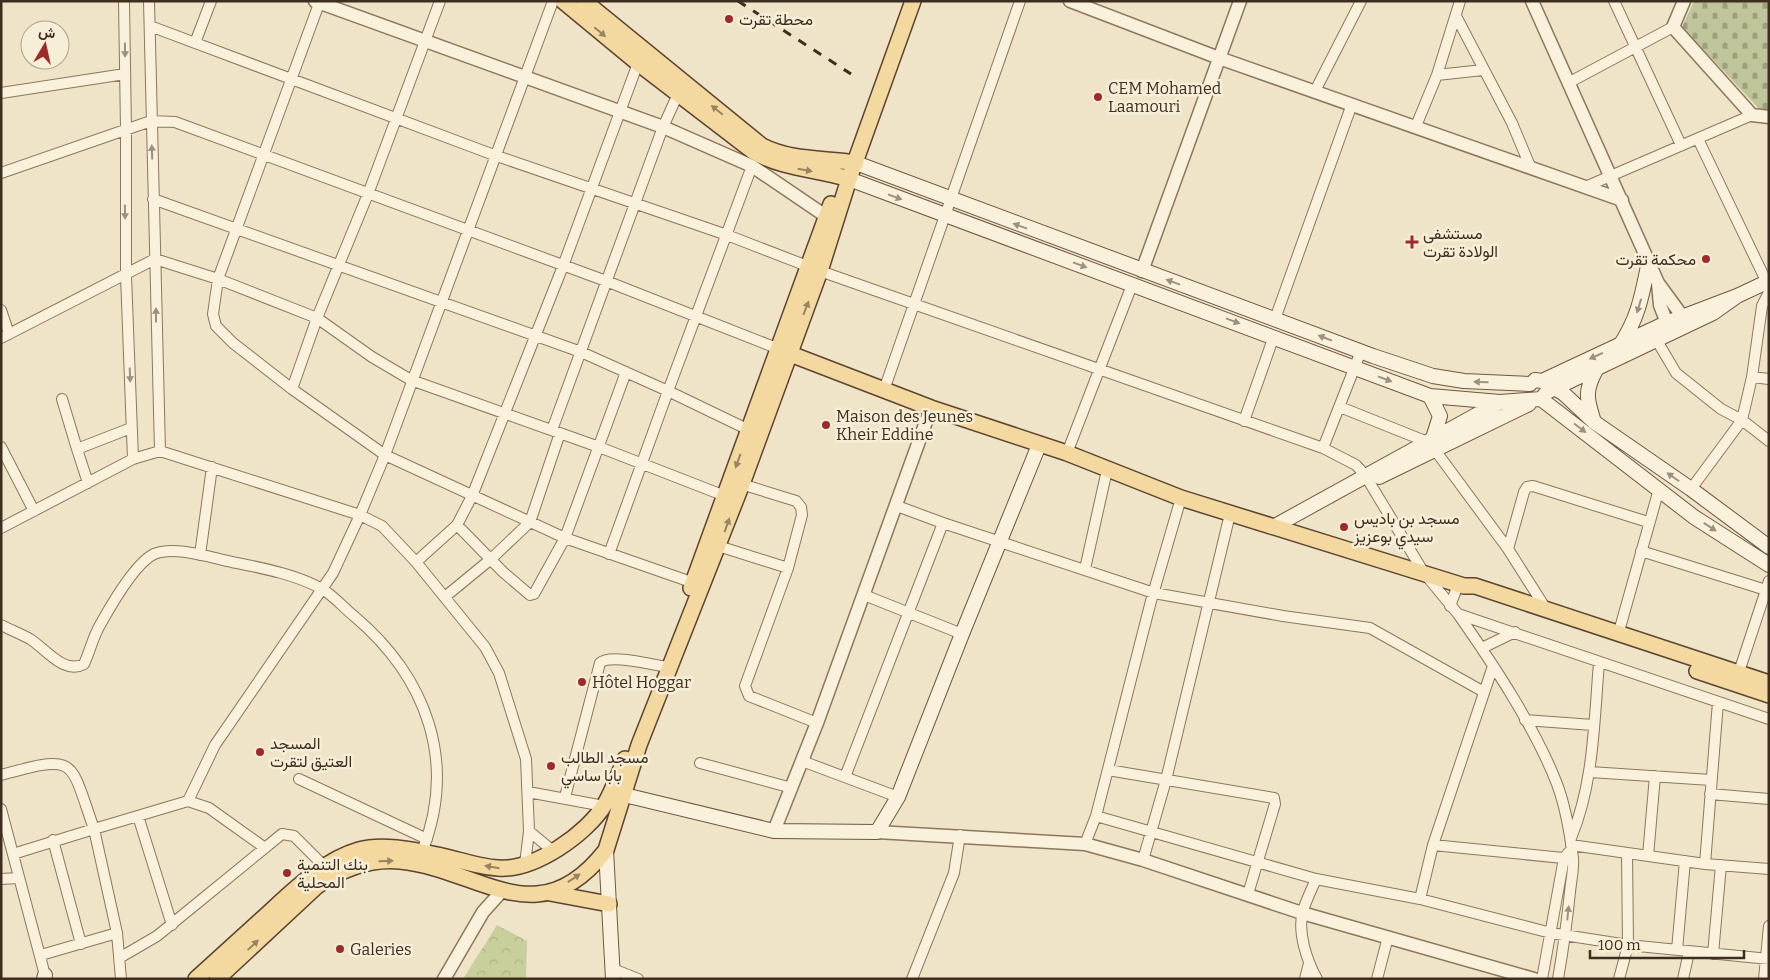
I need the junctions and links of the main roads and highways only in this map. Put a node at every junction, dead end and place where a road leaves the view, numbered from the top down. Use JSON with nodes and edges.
{"nodes":[{"id":1,"x":562,"y":1,"type":"edge"},
{"id":2,"x":584,"y":1,"type":"edge"},
{"id":3,"x":906,"y":1,"type":"edge"},
{"id":4,"x":913,"y":1,"type":"edge"},
{"id":5,"x":851,"y":162,"type":"junction"},
{"id":6,"x":845,"y":178,"type":"junction"},
{"id":7,"x":1649,"y":262,"type":"road end"},
{"id":8,"x":1768,"y":285,"type":"edge"},
{"id":9,"x":1654,"y":336,"type":"junction"},
{"id":10,"x":1619,"y":347,"type":"junction"},
{"id":11,"x":784,"y":351,"type":"junction"},
{"id":12,"x":1596,"y":370,"type":"junction"},
{"id":13,"x":1540,"y":391,"type":"junction"},
{"id":14,"x":1430,"y":396,"type":"junction"},
{"id":15,"x":1500,"y":402,"type":"junction"},
{"id":16,"x":1594,"y":422,"type":"junction"},
{"id":17,"x":1431,"y":443,"type":"junction"},
{"id":18,"x":1039,"y":445,"type":"junction"},
{"id":19,"x":736,"y":483,"type":"junction"},
{"id":20,"x":1273,"y":527,"type":"junction"},
{"id":21,"x":714,"y":545,"type":"junction"},
{"id":22,"x":1769,"y":547,"type":"edge"},
{"id":23,"x":1769,"y":565,"type":"edge"},
{"id":24,"x":1461,"y":586,"type":"junction"},
{"id":25,"x":1737,"y":678,"type":"junction"},
{"id":26,"x":1769,"y":683,"type":"edge"},
{"id":27,"x":1769,"y":695,"type":"edge"},
{"id":28,"x":617,"y":793,"type":"junction"},
{"id":29,"x":606,"y":850,"type":"junction"},
{"id":30,"x":550,"y":893,"type":"junction"},
{"id":31,"x":609,"y":904,"type":"junction"},
{"id":32,"x":613,"y":974,"type":"edge"},
{"id":33,"x":196,"y":979,"type":"edge"},
{"id":34,"x":217,"y":979,"type":"edge"}],
"edges":[{"from":1,"to":6,"type":"main road","one_way":true},
{"from":5,"to":2,"type":"main road","one_way":true},
{"from":3,"to":5,"type":"main road"},
{"from":4,"to":5,"type":"main road"},
{"from":5,"to":6,"type":"main road"},
{"from":13,"to":5,"type":"main road","one_way":true},
{"from":6,"to":11,"type":"main road"},
{"from":6,"to":14,"type":"main road","one_way":true},
{"from":7,"to":10,"type":"main road","one_way":true},
{"from":8,"to":9,"type":"main road"},
{"from":9,"to":10,"type":"main road"},
{"from":9,"to":12,"type":"main road"},
{"from":10,"to":13,"type":"main road","one_way":true},
{"from":11,"to":18,"type":"main road"},
{"from":11,"to":19,"type":"main road"},
{"from":11,"to":19,"type":"main road","one_way":true},
{"from":12,"to":13,"type":"main road"},
{"from":12,"to":16,"type":"main road"},
{"from":13,"to":15,"type":"main road"},
{"from":13,"to":16,"type":"main road"},
{"from":13,"to":17,"type":"main road"},
{"from":13,"to":23,"type":"main road","one_way":true},
{"from":14,"to":15,"type":"main road"},
{"from":14,"to":17,"type":"main road"},
{"from":15,"to":17,"type":"main road"},
{"from":22,"to":16,"type":"main road","one_way":true},
{"from":17,"to":20,"type":"main road"},
{"from":18,"to":20,"type":"main road"},
{"from":18,"to":28,"type":"main road"},
{"from":21,"to":19,"type":"main road","one_way":true},
{"from":19,"to":21,"type":"main road"},
{"from":20,"to":24,"type":"main road"},
{"from":21,"to":28,"type":"main road"},
{"from":21,"to":28,"type":"main road"},
{"from":24,"to":25,"type":"main road"},
{"from":24,"to":25,"type":"main road"},
{"from":25,"to":26,"type":"main road"},
{"from":25,"to":27,"type":"main road"},
{"from":28,"to":29,"type":"main road"},
{"from":28,"to":33,"type":"main road","one_way":true},
{"from":30,"to":29,"type":"main road","one_way":true},
{"from":29,"to":31,"type":"main road"},
{"from":30,"to":31,"type":"main road"},
{"from":34,"to":30,"type":"main road","one_way":true},
{"from":31,"to":32,"type":"main road"}]}
